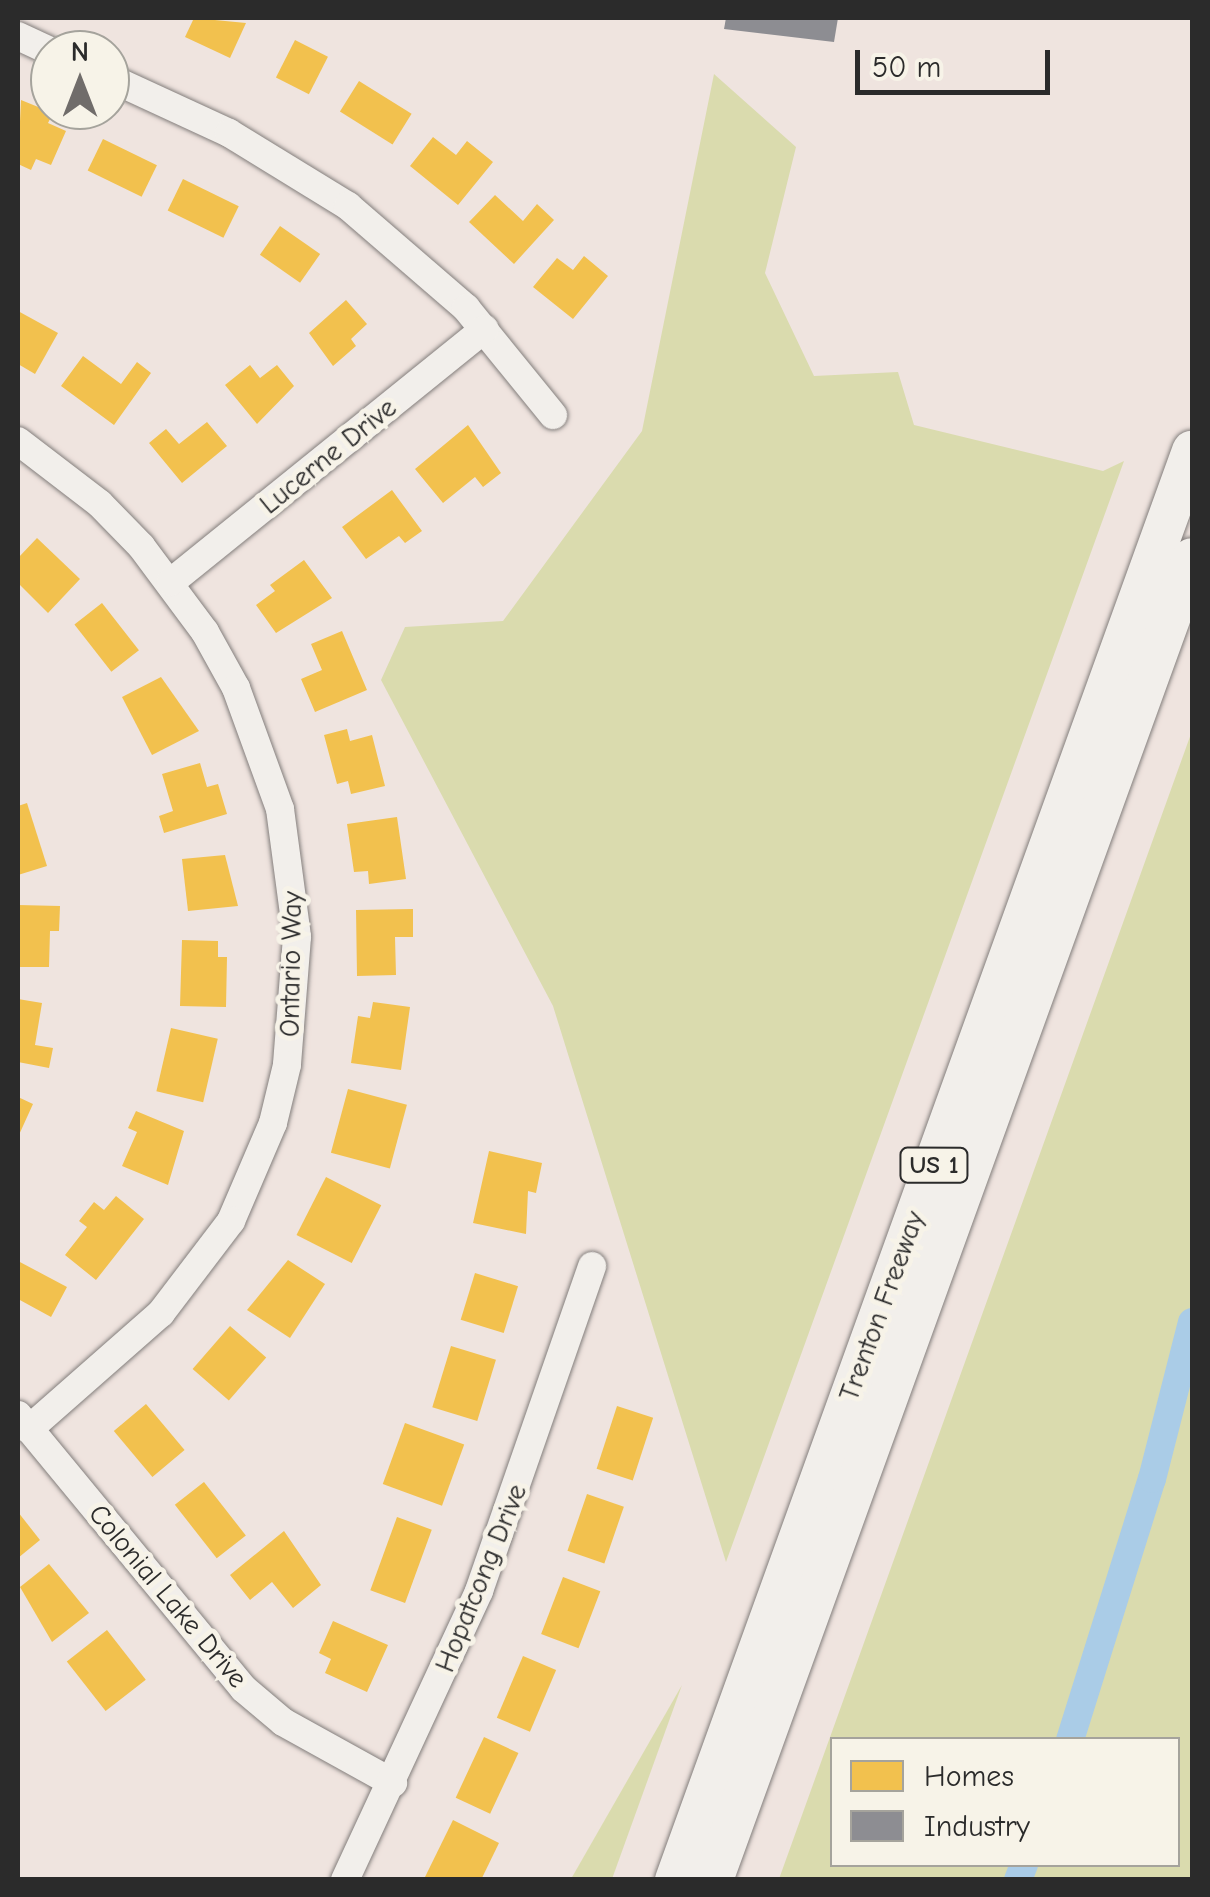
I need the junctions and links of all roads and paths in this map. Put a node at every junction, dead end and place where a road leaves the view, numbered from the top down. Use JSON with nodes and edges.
{"nodes":[{"id":1,"x":130,"y":88,"type":"edge"},
{"id":2,"x":485,"y":329,"type":"junction"},
{"id":3,"x":553,"y":416,"type":"dead end"},
{"id":4,"x":18,"y":441,"type":"edge"},
{"id":5,"x":1192,"y":450,"type":"edge"},
{"id":6,"x":1192,"y":558,"type":"edge"},
{"id":7,"x":171,"y":582,"type":"junction"},
{"id":8,"x":592,"y":1266,"type":"dead end"},
{"id":9,"x":24,"y":1422,"type":"edge"},
{"id":10,"x":393,"y":1783,"type":"junction"},
{"id":11,"x":345,"y":1880,"type":"edge"},
{"id":12,"x":675,"y":1880,"type":"edge"},
{"id":13,"x":714,"y":1880,"type":"edge"}],
"edges":[{"from":1,"to":2,"type":"street"},
{"from":2,"to":3,"type":"street"},
{"from":2,"to":7,"type":"street","name":"Lucerne Drive"},
{"from":4,"to":7,"type":"street","name":"Ontario Way"},
{"from":5,"to":12,"type":"highway","name":"Trenton Freeway","number":"US 1"},
{"from":6,"to":13,"type":"highway","name":"Trenton Freeway","number":"US 1"},
{"from":7,"to":9,"type":"street","name":"Ontario Way"},
{"from":8,"to":10,"type":"street","name":"Hopatcong Drive"},
{"from":9,"to":10,"type":"street","name":"Colonial Lake Drive"},
{"from":10,"to":11,"type":"street","name":"Hopatcong Drive"}]}
